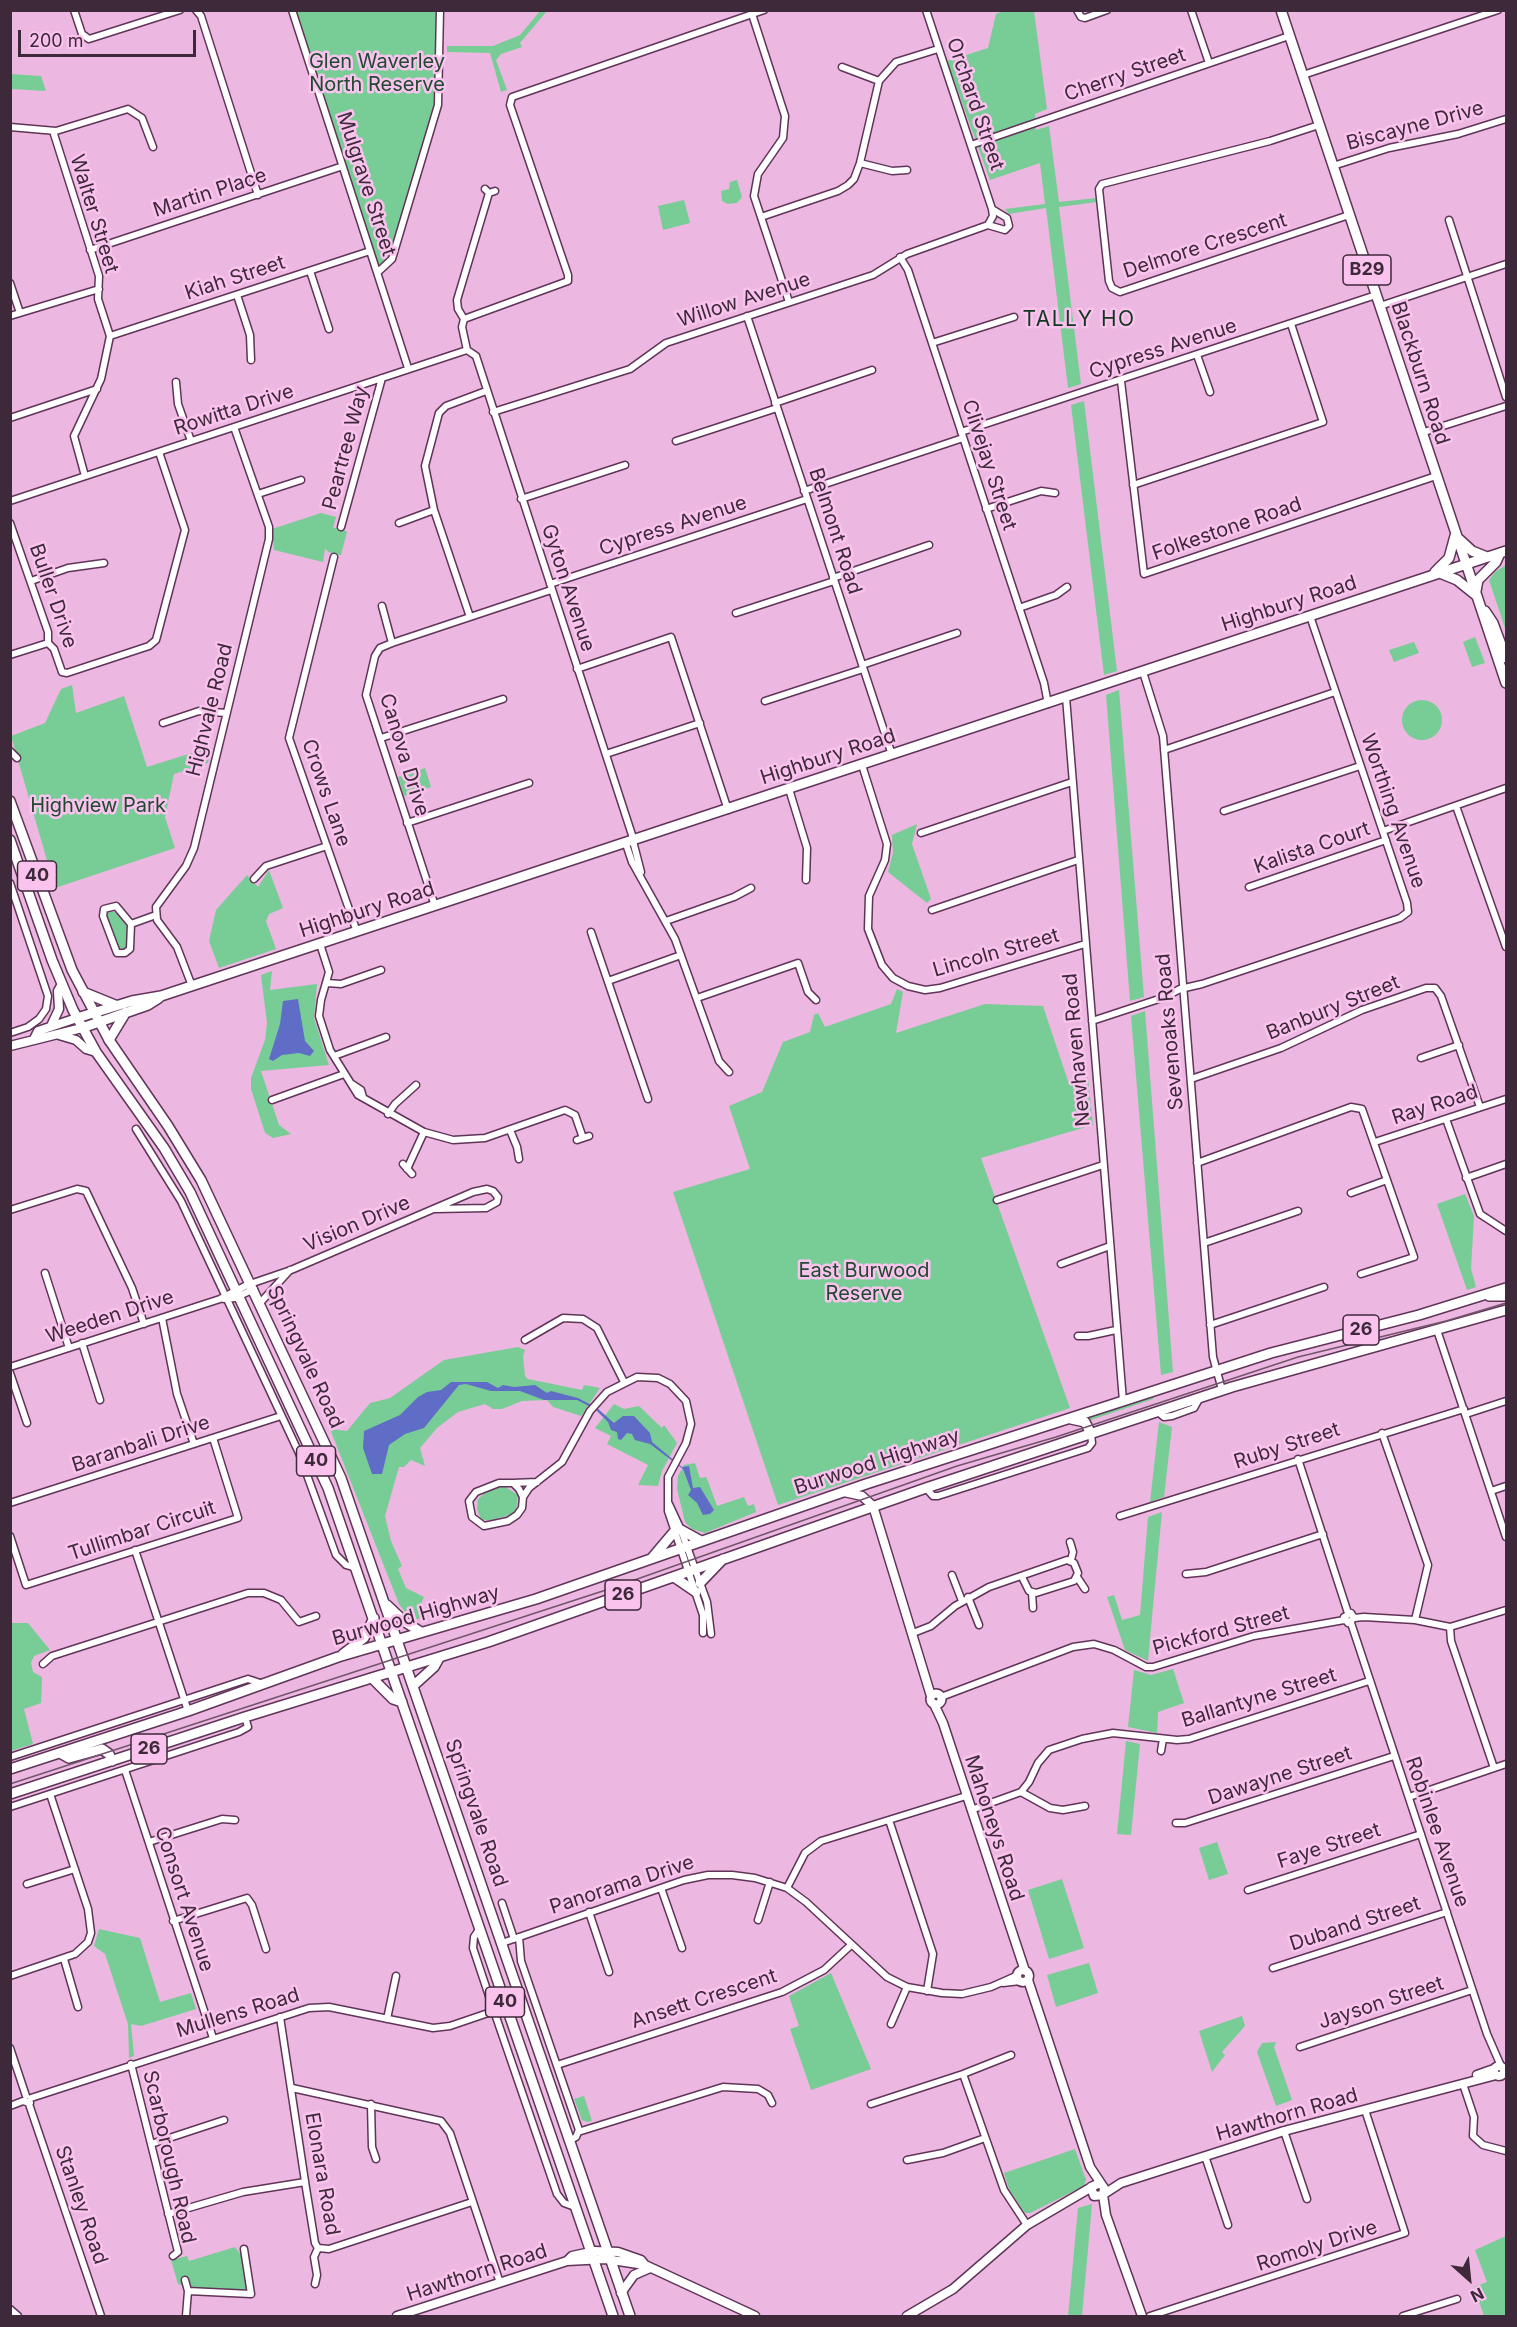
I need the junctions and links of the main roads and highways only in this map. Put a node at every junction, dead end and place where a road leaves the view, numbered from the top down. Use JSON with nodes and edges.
{"nodes":[{"id":1,"x":1281,"y":10,"type":"edge"},
{"id":2,"x":1454,"y":532,"type":"junction"},
{"id":3,"x":1503,"y":552,"type":"edge"},
{"id":4,"x":1487,"y":557,"type":"junction"},
{"id":5,"x":1466,"y":565,"type":"junction"},
{"id":6,"x":1436,"y":574,"type":"junction"},
{"id":7,"x":1477,"y":595,"type":"junction"},
{"id":8,"x":1483,"y":609,"type":"junction"},
{"id":9,"x":1506,"y":658,"type":"edge"},
{"id":10,"x":1506,"y":683,"type":"edge"},
{"id":11,"x":10,"y":801,"type":"edge"},
{"id":12,"x":10,"y":840,"type":"edge"},
{"id":13,"x":62,"y":984,"type":"junction"},
{"id":14,"x":83,"y":992,"type":"junction"},
{"id":15,"x":161,"y":996,"type":"junction"},
{"id":16,"x":115,"y":1005,"type":"junction"},
{"id":17,"x":93,"y":1012,"type":"junction"},
{"id":18,"x":126,"y":1012,"type":"junction"},
{"id":19,"x":77,"y":1018,"type":"junction"},
{"id":20,"x":99,"y":1022,"type":"junction"},
{"id":21,"x":51,"y":1026,"type":"junction"},
{"id":22,"x":82,"y":1028,"type":"junction"},
{"id":23,"x":58,"y":1035,"type":"junction"},
{"id":24,"x":34,"y":1039,"type":"junction"},
{"id":25,"x":109,"y":1040,"type":"junction"},
{"id":26,"x":10,"y":1046,"type":"edge"},
{"id":27,"x":96,"y":1052,"type":"junction"},
{"id":28,"x":1506,"y":1288,"type":"edge"},
{"id":29,"x":1483,"y":1295,"type":"junction"},
{"id":30,"x":1506,"y":1296,"type":"edge"},
{"id":31,"x":1506,"y":1310,"type":"edge"},
{"id":32,"x":1068,"y":1418,"type":"junction"},
{"id":33,"x":1091,"y":1434,"type":"junction"},
{"id":34,"x":344,"y":1484,"type":"junction"},
{"id":35,"x":843,"y":1492,"type":"junction"},
{"id":36,"x":333,"y":1502,"type":"junction"},
{"id":37,"x":873,"y":1506,"type":"junction"},
{"id":38,"x":862,"y":1510,"type":"junction"},
{"id":39,"x":880,"y":1532,"type":"junction"},
{"id":40,"x":701,"y":1541,"type":"junction"},
{"id":41,"x":724,"y":1557,"type":"junction"},
{"id":42,"x":648,"y":1561,"type":"junction"},
{"id":43,"x":675,"y":1577,"type":"junction"},
{"id":44,"x":386,"y":1603,"type":"junction"},
{"id":45,"x":374,"y":1618,"type":"junction"},
{"id":46,"x":421,"y":1632,"type":"junction"},
{"id":47,"x":398,"y":1640,"type":"junction"},
{"id":48,"x":383,"y":1644,"type":"junction"},
{"id":49,"x":338,"y":1658,"type":"junction"},
{"id":50,"x":439,"y":1658,"type":"junction"},
{"id":51,"x":407,"y":1668,"type":"junction"},
{"id":52,"x":392,"y":1672,"type":"junction"},
{"id":53,"x":372,"y":1678,"type":"junction"},
{"id":54,"x":413,"y":1686,"type":"junction"},
{"id":55,"x":402,"y":1702,"type":"junction"},
{"id":56,"x":60,"y":1753,"type":"junction"},
{"id":57,"x":112,"y":1761,"type":"junction"},
{"id":58,"x":10,"y":1769,"type":"edge"},
{"id":59,"x":10,"y":1794,"type":"edge"},
{"id":60,"x":1501,"y":2070,"type":"edge"},
{"id":61,"x":1097,"y":2191,"type":"junction"},
{"id":62,"x":592,"y":2256,"type":"junction"},
{"id":63,"x":608,"y":2256,"type":"junction"},
{"id":64,"x":647,"y":2266,"type":"junction"},
{"id":65,"x":621,"y":2293,"type":"junction"},
{"id":66,"x":740,"y":2313,"type":"edge"},
{"id":67,"x":397,"y":2316,"type":"edge"},
{"id":68,"x":613,"y":2316,"type":"edge"},
{"id":69,"x":630,"y":2316,"type":"edge"},
{"id":70,"x":755,"y":2316,"type":"edge"},
{"id":71,"x":907,"y":2316,"type":"edge"},
{"id":72,"x":1142,"y":2316,"type":"edge"}],
"edges":[{"from":1,"to":2,"type":"main road","name":"Blackburn Road","number":"B29"},
{"from":2,"to":4,"type":"main road"},
{"from":2,"to":5,"type":"main road","name":"Blackburn Road","number":"B29"},
{"from":2,"to":6,"type":"main road"},
{"from":3,"to":4,"type":"main road","name":"Highbury Road"},
{"from":3,"to":7,"type":"main road"},
{"from":4,"to":5,"type":"main road","name":"Highbury Road"},
{"from":5,"to":6,"type":"main road","name":"Highbury Road"},
{"from":5,"to":7,"type":"main road","name":"Blackburn Road","number":"B29"},
{"from":6,"to":7,"type":"main road"},
{"from":6,"to":15,"type":"main road","name":"Highbury Road"},
{"from":7,"to":8,"type":"main road","name":"Blackburn Road","number":"B29"},
{"from":8,"to":9,"type":"main road","name":"Blackburn Road","number":"B29"},
{"from":8,"to":10,"type":"main road","name":"Blackburn Road","number":"B29"},
{"from":11,"to":14,"type":"main road","name":"Springvale Road","number":"40"},
{"from":12,"to":13,"type":"main road","name":"Springvale Road","number":"40"},
{"from":13,"to":19,"type":"main road","name":"Springvale Road","number":"40"},
{"from":13,"to":21,"type":"main road"},
{"from":14,"to":16,"type":"main road"},
{"from":14,"to":17,"type":"main road","name":"Springvale Road","number":"40"},
{"from":15,"to":16,"type":"main road","name":"Highbury Road"},
{"from":15,"to":18,"type":"main road","name":"Highbury Road"},
{"from":16,"to":17,"type":"main road","name":"Highbury Road"},
{"from":17,"to":19,"type":"main road","name":"Highbury Road"},
{"from":17,"to":20,"type":"main road","name":"Springvale Road","number":"40"},
{"from":18,"to":20,"type":"main road","name":"Highbury Road"},
{"from":18,"to":25,"type":"main road"},
{"from":19,"to":21,"type":"main road","name":"Highbury Road"},
{"from":19,"to":22,"type":"main road","name":"Springvale Road","number":"40"},
{"from":20,"to":22,"type":"main road","name":"Highbury Road"},
{"from":20,"to":25,"type":"main road","name":"Springvale Road","number":"40"},
{"from":21,"to":24,"type":"main road","name":"Highbury Road"},
{"from":22,"to":23,"type":"main road","name":"Highbury Road"},
{"from":22,"to":27,"type":"main road","name":"Springvale Road","number":"40"},
{"from":23,"to":24,"type":"main road","name":"Highbury Road"},
{"from":23,"to":27,"type":"main road"},
{"from":24,"to":26,"type":"main road","name":"Highbury Road"},
{"from":25,"to":34,"type":"main road","name":"Springvale Road","number":"40"},
{"from":27,"to":36,"type":"main road","name":"Springvale Road","number":"40"},
{"from":28,"to":29,"type":"main road","name":"Burwood Highway","number":"26"},
{"from":29,"to":30,"type":"main road"},
{"from":29,"to":32,"type":"main road","name":"Burwood Highway","number":"26"},
{"from":31,"to":33,"type":"main road","name":"Burwood Highway","number":"26"},
{"from":32,"to":33,"type":"main road"},
{"from":32,"to":35,"type":"main road","name":"Burwood Highway","number":"26"},
{"from":33,"to":37,"type":"main road","name":"Burwood Highway","number":"26"},
{"from":34,"to":36,"type":"main road"},
{"from":34,"to":44,"type":"main road","name":"Springvale Road","number":"40"},
{"from":35,"to":37,"type":"main road"},
{"from":35,"to":40,"type":"main road","name":"Burwood Highway","number":"26"},
{"from":36,"to":45,"type":"main road","name":"Springvale Road","number":"40"},
{"from":37,"to":38,"type":"main road","name":"Burwood Highway","number":"26"},
{"from":37,"to":39,"type":"main road","name":"Mahoneys Road"},
{"from":38,"to":39,"type":"main road","name":"Mahoneys Road"},
{"from":38,"to":41,"type":"main road","name":"Burwood Highway","number":"26"},
{"from":39,"to":61,"type":"main road","name":"Mahoneys Road"},
{"from":40,"to":42,"type":"main road","name":"Burwood Highway","number":"26"},
{"from":40,"to":42,"type":"main road"},
{"from":41,"to":43,"type":"main road","name":"Burwood Highway","number":"26"},
{"from":41,"to":43,"type":"main road"},
{"from":42,"to":46,"type":"main road","name":"Burwood Highway","number":"26"},
{"from":43,"to":50,"type":"main road","name":"Burwood Highway","number":"26"},
{"from":44,"to":46,"type":"main road"},
{"from":44,"to":47,"type":"main road","name":"Springvale Road","number":"40"},
{"from":45,"to":48,"type":"main road","name":"Springvale Road","number":"40"},
{"from":45,"to":49,"type":"main road"},
{"from":46,"to":47,"type":"main road","name":"Burwood Highway","number":"26"},
{"from":47,"to":48,"type":"main road","name":"Burwood Highway","number":"26"},
{"from":47,"to":51,"type":"main road","name":"Springvale Road","number":"40"},
{"from":48,"to":49,"type":"main road","name":"Burwood Highway","number":"26"},
{"from":48,"to":52,"type":"main road","name":"Springvale Road","number":"40"},
{"from":49,"to":56,"type":"main road","name":"Burwood Highway","number":"26"},
{"from":50,"to":51,"type":"main road","name":"Burwood Highway","number":"26"},
{"from":50,"to":54,"type":"main road"},
{"from":51,"to":52,"type":"main road","name":"Burwood Highway","number":"26"},
{"from":51,"to":54,"type":"main road","name":"Springvale Road","number":"40"},
{"from":52,"to":53,"type":"main road","name":"Burwood Highway","number":"26"},
{"from":52,"to":55,"type":"main road","name":"Springvale Road","number":"40"},
{"from":53,"to":55,"type":"main road"},
{"from":53,"to":57,"type":"main road","name":"Burwood Highway","number":"26"},
{"from":54,"to":63,"type":"main road","name":"Springvale Road","number":"40"},
{"from":55,"to":62,"type":"main road","name":"Springvale Road","number":"40"},
{"from":56,"to":57,"type":"main road"},
{"from":56,"to":58,"type":"main road","name":"Burwood Highway","number":"26"},
{"from":57,"to":59,"type":"main road","name":"Burwood Highway","number":"26"},
{"from":60,"to":61,"type":"main road","name":"Hawthorn Road"},
{"from":61,"to":71,"type":"main road","name":"Hawthorn Road"},
{"from":61,"to":72,"type":"main road","name":"Mahoneys Road"},
{"from":62,"to":63,"type":"main road","name":"Hawthorn Road"},
{"from":62,"to":67,"type":"main road","name":"Hawthorn Road"},
{"from":62,"to":68,"type":"main road","name":"Springvale Road","number":"40"},
{"from":63,"to":64,"type":"main road","name":"Hawthorn Road"},
{"from":63,"to":65,"type":"main road","name":"Springvale Road","number":"40"},
{"from":64,"to":65,"type":"main road"},
{"from":64,"to":66,"type":"main road","name":"Hawthorn Road"},
{"from":65,"to":69,"type":"main road","name":"Springvale Road","number":"40"},
{"from":66,"to":70,"type":"main road","name":"Hawthorn Road"}]}
